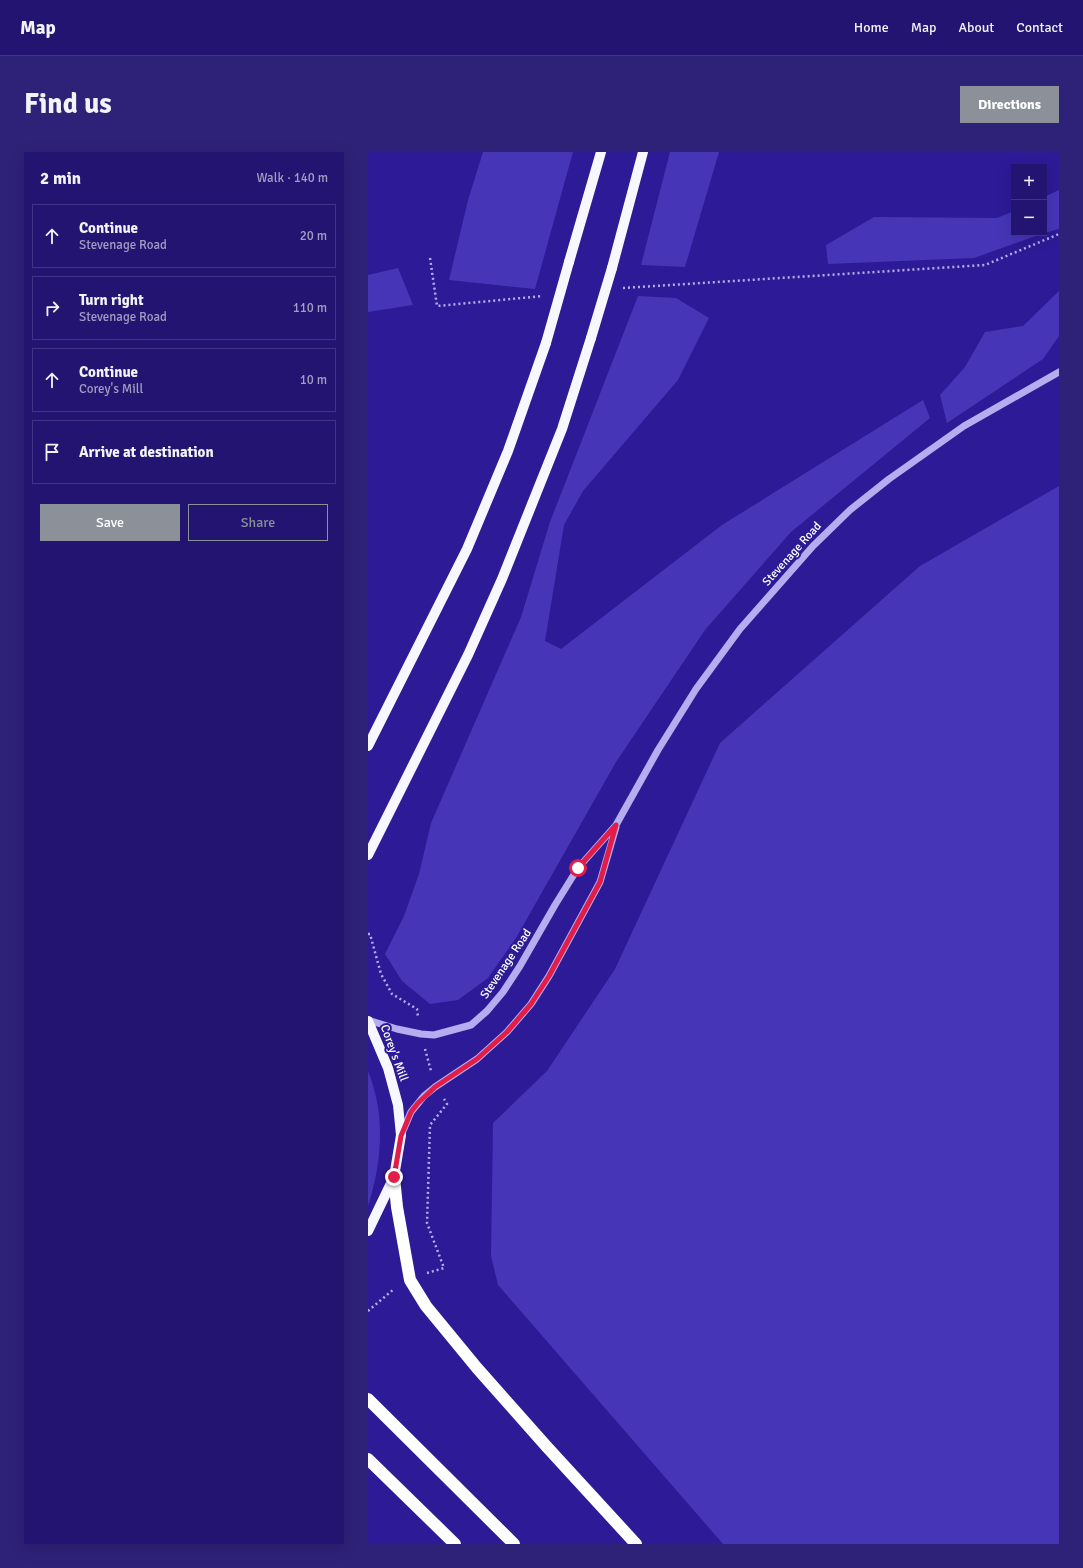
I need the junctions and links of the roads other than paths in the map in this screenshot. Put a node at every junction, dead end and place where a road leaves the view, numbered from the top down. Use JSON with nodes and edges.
{"nodes":[{"id":1,"x":601,"y":152,"type":"edge"},
{"id":2,"x":643,"y":152,"type":"edge"},
{"id":3,"x":1059,"y":372,"type":"edge"},
{"id":4,"x":368,"y":746,"type":"edge"},
{"id":5,"x":616,"y":825,"type":"junction"},
{"id":6,"x":368,"y":855,"type":"edge"},
{"id":7,"x":368,"y":1020,"type":"edge"},
{"id":8,"x":401,"y":1136,"type":"junction"},
{"id":9,"x":394,"y":1177,"type":"junction"},
{"id":10,"x":368,"y":1230,"type":"edge"},
{"id":11,"x":370,"y":1402,"type":"edge"},
{"id":12,"x":368,"y":1459,"type":"edge"},
{"id":13,"x":455,"y":1544,"type":"edge"},
{"id":14,"x":514,"y":1544,"type":"edge"},
{"id":15,"x":636,"y":1544,"type":"edge"}],
"edges":[{"from":1,"to":4,"type":"main road","bridge":true},
{"from":2,"to":6,"type":"main road","bridge":true},
{"from":3,"to":5,"type":"street","name":"Stevenage Road"},
{"from":5,"to":7,"type":"street","name":"Stevenage Road"},
{"from":5,"to":8,"type":"street","name":"Stevenage Road"},
{"from":7,"to":8,"type":"main road","name":"Corey's Mill"},
{"from":8,"to":9,"type":"main road","name":"Corey's Mill"},
{"from":9,"to":10,"type":"main road","name":"Corey's Mill"},
{"from":9,"to":15,"type":"highway"},
{"from":11,"to":14,"type":"highway"},
{"from":12,"to":13,"type":"highway"}]}
